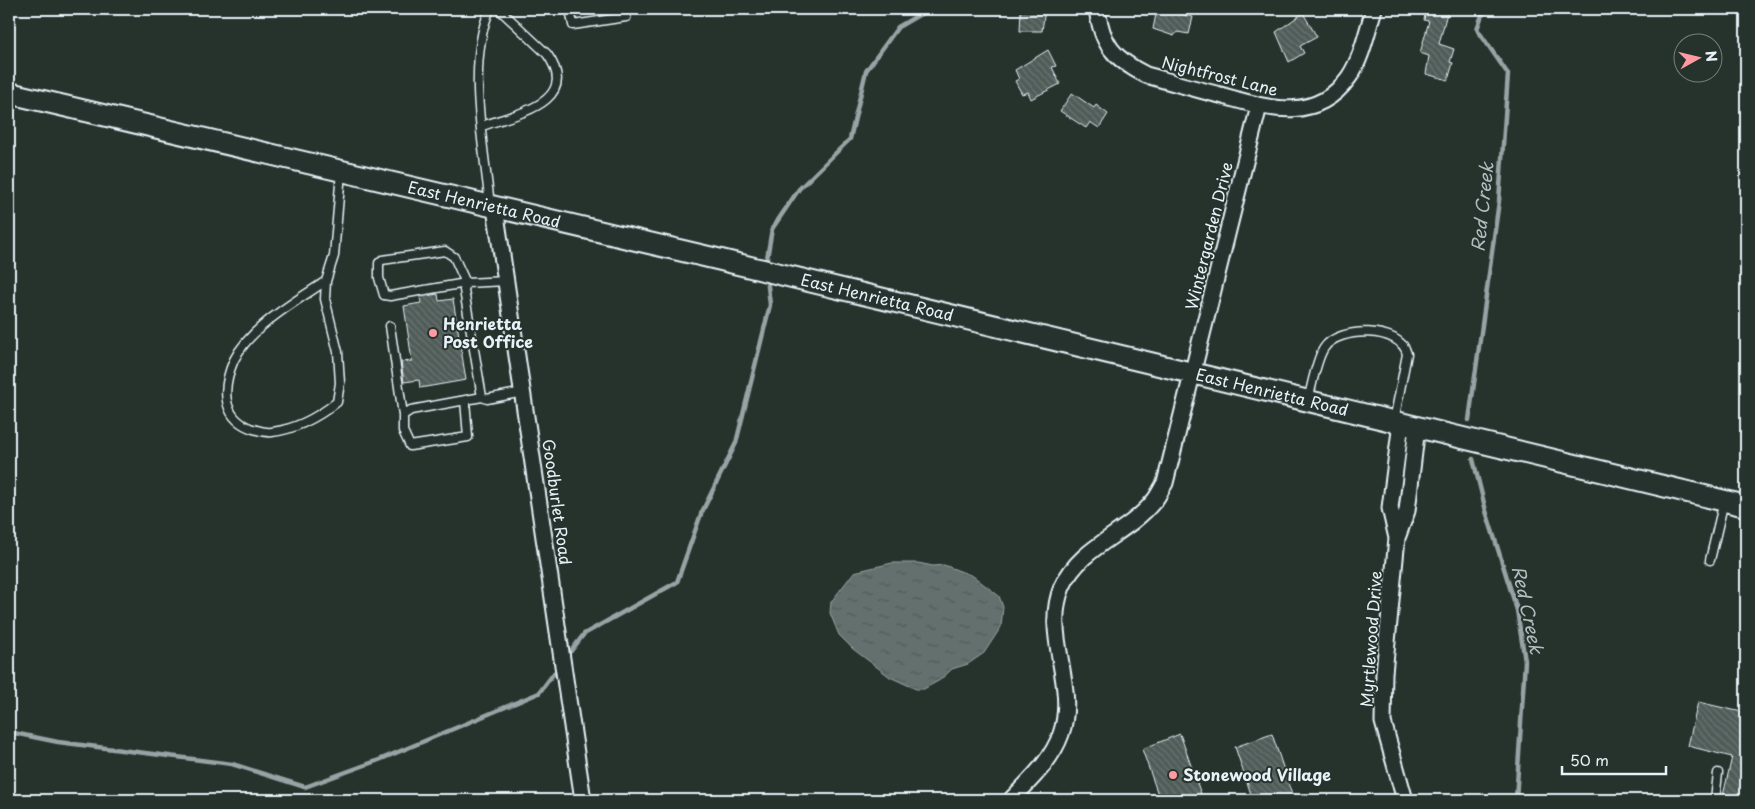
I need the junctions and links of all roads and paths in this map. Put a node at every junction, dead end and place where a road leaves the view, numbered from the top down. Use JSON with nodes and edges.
{"nodes":[{"id":1,"x":490,"y":9,"type":"edge"},
{"id":2,"x":499,"y":9,"type":"edge"},
{"id":3,"x":570,"y":9,"type":"edge"},
{"id":4,"x":624,"y":9,"type":"edge"},
{"id":5,"x":1098,"y":9,"type":"edge"},
{"id":6,"x":1374,"y":9,"type":"edge"},
{"id":7,"x":9,"y":93,"type":"edge"},
{"id":8,"x":1259,"y":106,"type":"junction"},
{"id":9,"x":482,"y":126,"type":"junction"},
{"id":10,"x":341,"y":172,"type":"junction"},
{"id":11,"x":492,"y":208,"type":"junction"},
{"id":12,"x":507,"y":280,"type":"junction"},
{"id":13,"x":326,"y":281,"type":"junction"},
{"id":14,"x":466,"y":283,"type":"junction"},
{"id":15,"x":390,"y":326,"type":"dead end"},
{"id":16,"x":1193,"y":374,"type":"junction"},
{"id":17,"x":523,"y":392,"type":"junction"},
{"id":18,"x":482,"y":397,"type":"junction"},
{"id":19,"x":465,"y":400,"type":"junction"},
{"id":20,"x":1308,"y":401,"type":"junction"},
{"id":21,"x":404,"y":415,"type":"junction"},
{"id":22,"x":1404,"y":424,"type":"junction"},
{"id":23,"x":1724,"y":501,"type":"junction"},
{"id":24,"x":1746,"y":506,"type":"edge"},
{"id":25,"x":1710,"y":560,"type":"dead end"},
{"id":26,"x":1718,"y":773,"type":"dead end"},
{"id":27,"x":583,"y":800,"type":"edge"},
{"id":28,"x":1011,"y":800,"type":"edge"},
{"id":29,"x":1405,"y":800,"type":"edge"},
{"id":30,"x":1715,"y":800,"type":"edge"}],
"edges":[{"from":1,"to":9,"type":"lane"},
{"from":2,"to":9,"type":"lane"},
{"from":3,"to":4,"type":"lane"},
{"from":5,"to":8,"type":"street","name":"Nightfrost Lane"},
{"from":6,"to":8,"type":"street","name":"Nightfrost Lane"},
{"from":7,"to":10,"type":"main road","name":"East Henrietta Road"},
{"from":8,"to":16,"type":"street","name":"Wintergarden Drive"},
{"from":9,"to":11,"type":"lane"},
{"from":10,"to":11,"type":"main road","name":"East Henrietta Road"},
{"from":10,"to":13,"type":"lane"},
{"from":11,"to":12,"type":"street","name":"Goodburlet Road"},
{"from":11,"to":16,"type":"main road","name":"East Henrietta Road"},
{"from":12,"to":14,"type":"lane"},
{"from":12,"to":17,"type":"street","name":"Goodburlet Road"},
{"from":13,"to":13,"type":"lane"},
{"from":14,"to":14,"type":"lane"},
{"from":14,"to":18,"type":"lane"},
{"from":15,"to":21,"type":"lane"},
{"from":16,"to":20,"type":"main road","name":"East Henrietta Road"},
{"from":16,"to":28,"type":"street","name":"Wintergarden Drive"},
{"from":17,"to":18,"type":"lane"},
{"from":17,"to":27,"type":"street","name":"Goodburlet Road"},
{"from":18,"to":19,"type":"lane"},
{"from":19,"to":21,"type":"lane"},
{"from":19,"to":21,"type":"lane"},
{"from":20,"to":22,"type":"main road","name":"East Henrietta Road"},
{"from":20,"to":22,"type":"lane"},
{"from":22,"to":23,"type":"main road","name":"East Henrietta Road"},
{"from":22,"to":29,"type":"street","name":"Myrtlewood Drive"},
{"from":23,"to":24,"type":"main road","name":"East Henrietta Road"},
{"from":23,"to":25,"type":"lane"},
{"from":26,"to":30,"type":"lane"}]}
